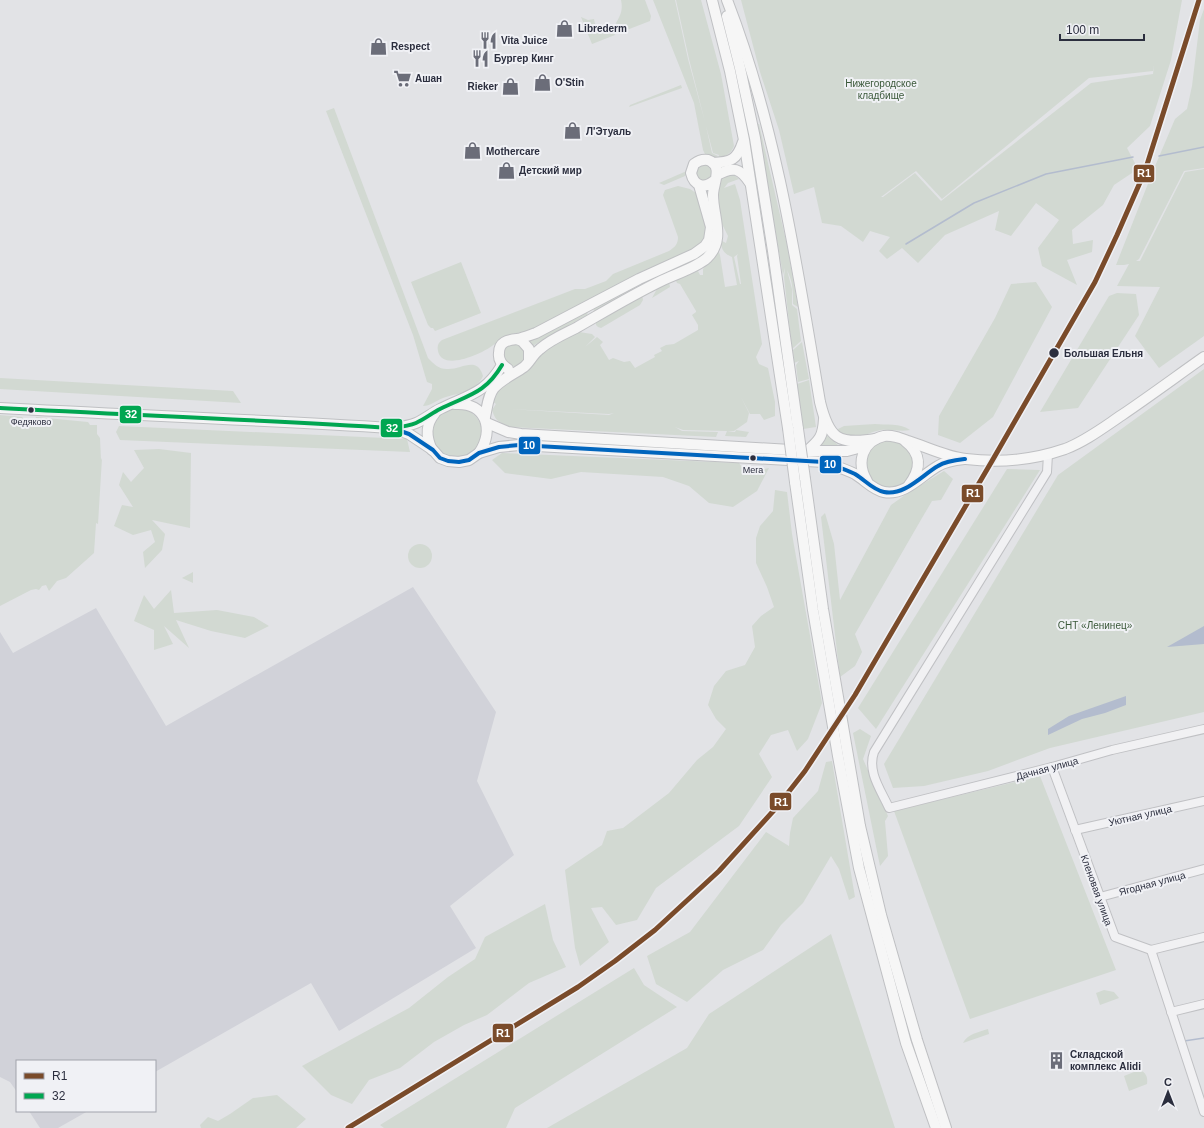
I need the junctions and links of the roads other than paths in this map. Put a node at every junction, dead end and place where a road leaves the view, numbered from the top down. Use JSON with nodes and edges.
{"nodes":[{"id":1,"x":712,"y":0,"type":"edge"},
{"id":2,"x":723,"y":0,"type":"edge"},
{"id":3,"x":727,"y":0,"type":"edge"},
{"id":4,"x":744,"y":140,"type":"junction"},
{"id":5,"x":713,"y":163,"type":"junction"},
{"id":6,"x":716,"y":178,"type":"junction"},
{"id":7,"x":751,"y":183,"type":"junction"},
{"id":8,"x":699,"y":185,"type":"junction"},
{"id":9,"x":517,"y":339,"type":"junction"},
{"id":10,"x":1204,"y":357,"type":"edge"},
{"id":11,"x":529,"y":360,"type":"junction"},
{"id":12,"x":502,"y":365,"type":"junction"},
{"id":13,"x":519,"y":370,"type":"junction"},
{"id":14,"x":449,"y":405,"type":"junction"},
{"id":15,"x":0,"y":408,"type":"edge"},
{"id":16,"x":440,"y":409,"type":"junction"},
{"id":17,"x":824,"y":419,"type":"junction"},
{"id":18,"x":486,"y":420,"type":"junction"},
{"id":19,"x":392,"y":428,"type":"junction"},
{"id":20,"x":793,"y":429,"type":"junction"},
{"id":21,"x":903,"y":439,"type":"junction"},
{"id":22,"x":872,"y":442,"type":"junction"},
{"id":23,"x":433,"y":450,"type":"junction"},
{"id":24,"x":807,"y":451,"type":"junction"},
{"id":25,"x":479,"y":453,"type":"junction"},
{"id":26,"x":1048,"y":454,"type":"junction"},
{"id":27,"x":965,"y":459,"type":"junction"},
{"id":28,"x":800,"y":481,"type":"junction"},
{"id":29,"x":868,"y":483,"type":"junction"},
{"id":30,"x":908,"y":487,"type":"junction"},
{"id":31,"x":1204,"y":729,"type":"edge"},
{"id":32,"x":1052,"y":767,"type":"junction"},
{"id":33,"x":1204,"y":801,"type":"edge"},
{"id":34,"x":1075,"y":830,"type":"junction"},
{"id":35,"x":1204,"y":869,"type":"edge"},
{"id":36,"x":1100,"y":897,"type":"junction"},
{"id":37,"x":1204,"y":937,"type":"edge"},
{"id":38,"x":1151,"y":950,"type":"junction"},
{"id":39,"x":1204,"y":1004,"type":"edge"},
{"id":40,"x":1171,"y":1012,"type":"junction"},
{"id":41,"x":1200,"y":1087,"type":"edge"},
{"id":42,"x":1204,"y":1112,"type":"edge"},
{"id":43,"x":936,"y":1128,"type":"edge"},
{"id":44,"x":946,"y":1128,"type":"edge"}],
"edges":[{"from":1,"to":4,"type":"main road"},
{"from":2,"to":20,"type":"main road"},
{"from":3,"to":17,"type":"main road"},
{"from":4,"to":5,"type":"main road"},
{"from":4,"to":7,"type":"main road"},
{"from":5,"to":6,"type":"main road"},
{"from":5,"to":8,"type":"main road"},
{"from":6,"to":7,"type":"main road"},
{"from":6,"to":8,"type":"main road"},
{"from":6,"to":11,"type":"main road"},
{"from":7,"to":20,"type":"main road"},
{"from":8,"to":9,"type":"main road"},
{"from":9,"to":11,"type":"main road"},
{"from":9,"to":12,"type":"main road"},
{"from":10,"to":26,"type":"main road"},
{"from":11,"to":13,"type":"main road"},
{"from":12,"to":13,"type":"main road"},
{"from":12,"to":14,"type":"main road"},
{"from":13,"to":18,"type":"main road"},
{"from":14,"to":16,"type":"main road"},
{"from":14,"to":18,"type":"main road"},
{"from":15,"to":19,"type":"main road"},
{"from":16,"to":19,"type":"main road"},
{"from":16,"to":23,"type":"main road"},
{"from":17,"to":22,"type":"main road"},
{"from":17,"to":24,"type":"main road"},
{"from":18,"to":24,"type":"main road"},
{"from":18,"to":25,"type":"main road"},
{"from":19,"to":23,"type":"main road"},
{"from":20,"to":28,"type":"main road","bridge":true},
{"from":21,"to":22,"type":"main road"},
{"from":21,"to":27,"type":"main road"},
{"from":21,"to":30,"type":"main road"},
{"from":22,"to":24,"type":"main road"},
{"from":22,"to":29,"type":"main road"},
{"from":23,"to":25,"type":"main road"},
{"from":25,"to":29,"type":"main road"},
{"from":26,"to":27,"type":"main road"},
{"from":26,"to":32,"type":"street","name":"Дачная улица"},
{"from":27,"to":30,"type":"main road"},
{"from":28,"to":43,"type":"main road"},
{"from":28,"to":44,"type":"main road"},
{"from":29,"to":30,"type":"main road"},
{"from":31,"to":32,"type":"street","name":"Дачная улица"},
{"from":32,"to":34,"type":"street","name":"Кленовая улица"},
{"from":33,"to":34,"type":"street","name":"Уютная улица"},
{"from":34,"to":36,"type":"street","name":"Кленовая улица"},
{"from":35,"to":36,"type":"street","name":"Ягодная улица"},
{"from":36,"to":38,"type":"street","name":"Кленовая улица"},
{"from":37,"to":38,"type":"street"},
{"from":38,"to":40,"type":"street"},
{"from":39,"to":40,"type":"street"},
{"from":40,"to":41,"type":"street"},
{"from":41,"to":42,"type":"street"}]}
